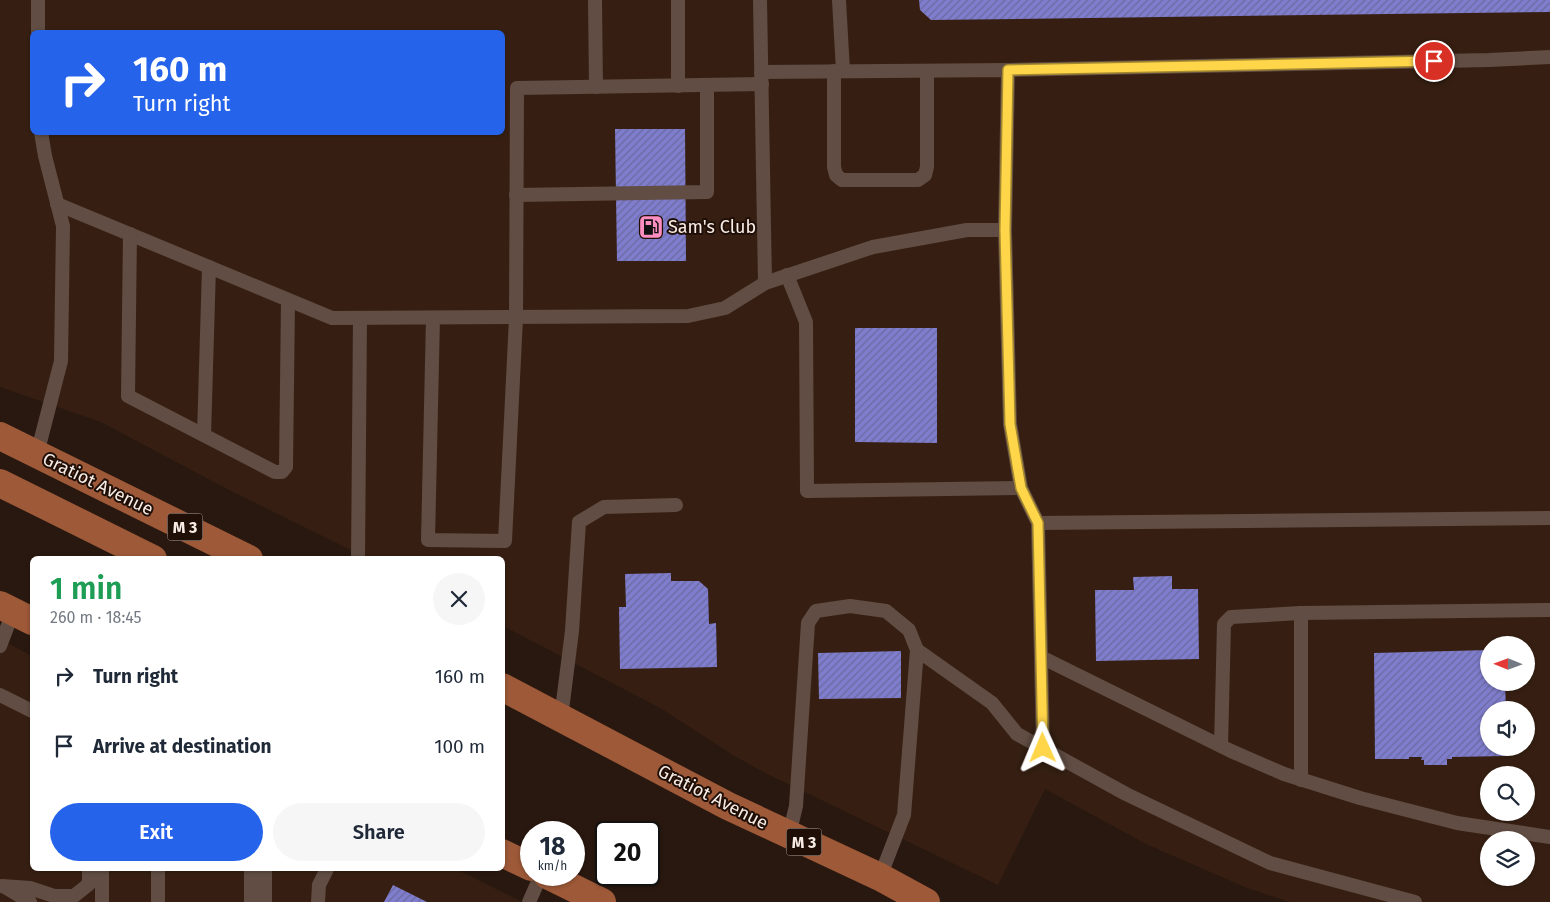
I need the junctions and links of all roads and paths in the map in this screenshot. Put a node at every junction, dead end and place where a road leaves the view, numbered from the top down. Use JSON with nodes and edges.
{"nodes":[{"id":1,"x":38,"y":0,"type":"edge"},
{"id":2,"x":595,"y":0,"type":"edge"},
{"id":3,"x":678,"y":0,"type":"edge"},
{"id":4,"x":760,"y":0,"type":"edge"},
{"id":5,"x":839,"y":0,"type":"edge"},
{"id":6,"x":38,"y":30,"type":"edge"},
{"id":7,"x":1550,"y":57,"type":"edge"},
{"id":8,"x":1008,"y":70,"type":"junction"},
{"id":9,"x":838,"y":71,"type":"junction"},
{"id":10,"x":927,"y":71,"type":"junction"},
{"id":11,"x":762,"y":78,"type":"junction"},
{"id":12,"x":707,"y":85,"type":"junction"},
{"id":13,"x":678,"y":86,"type":"junction"},
{"id":14,"x":596,"y":87,"type":"junction"},
{"id":15,"x":42,"y":135,"type":"edge"},
{"id":16,"x":516,"y":195,"type":"junction"},
{"id":17,"x":57,"y":204,"type":"junction"},
{"id":18,"x":1005,"y":230,"type":"junction"},
{"id":19,"x":130,"y":234,"type":"junction"},
{"id":20,"x":209,"y":268,"type":"junction"},
{"id":21,"x":787,"y":275,"type":"junction"},
{"id":22,"x":765,"y":283,"type":"junction"},
{"id":23,"x":288,"y":300,"type":"junction"},
{"id":24,"x":360,"y":318,"type":"junction"},
{"id":25,"x":433,"y":318,"type":"junction"},
{"id":26,"x":516,"y":318,"type":"junction"},
{"id":27,"x":204,"y":435,"type":"junction"},
{"id":28,"x":0,"y":436,"type":"edge"},
{"id":29,"x":37,"y":454,"type":"junction"},
{"id":30,"x":0,"y":483,"type":"edge"},
{"id":31,"x":1021,"y":488,"type":"junction"},
{"id":32,"x":676,"y":506,"type":"dead end"},
{"id":33,"x":1550,"y":518,"type":"edge"},
{"id":34,"x":1038,"y":523,"type":"junction"},
{"id":35,"x":147,"y":556,"type":"edge"},
{"id":36,"x":243,"y":556,"type":"edge"},
{"id":37,"x":358,"y":556,"type":"edge"},
{"id":38,"x":1550,"y":610,"type":"edge"},
{"id":39,"x":15,"y":613,"type":"edge"},
{"id":40,"x":1301,"y":613,"type":"junction"},
{"id":41,"x":0,"y":646,"type":"edge"},
{"id":42,"x":917,"y":650,"type":"junction"},
{"id":43,"x":1041,"y":657,"type":"junction"},
{"id":44,"x":505,"y":690,"type":"edge"},
{"id":45,"x":0,"y":695,"type":"edge"},
{"id":46,"x":30,"y":709,"type":"edge"},
{"id":47,"x":561,"y":718,"type":"junction"},
{"id":48,"x":1221,"y":746,"type":"junction"},
{"id":49,"x":1043,"y":748,"type":"junction"},
{"id":50,"x":1301,"y":780,"type":"junction"},
{"id":51,"x":789,"y":835,"type":"junction"},
{"id":52,"x":1550,"y":837,"type":"edge"},
{"id":53,"x":505,"y":854,"type":"edge"},
{"id":54,"x":520,"y":862,"type":"edge"},
{"id":55,"x":89,"y":871,"type":"edge"},
{"id":56,"x":102,"y":871,"type":"edge"},
{"id":57,"x":158,"y":871,"type":"edge"},
{"id":58,"x":258,"y":871,"type":"edge"},
{"id":59,"x":325,"y":871,"type":"edge"},
{"id":60,"x":880,"y":877,"type":"junction"},
{"id":61,"x":1,"y":883,"type":"edge"},
{"id":62,"x":536,"y":886,"type":"edge"},
{"id":63,"x":569,"y":886,"type":"edge"},
{"id":64,"x":30,"y":902,"type":"edge"},
{"id":65,"x":102,"y":902,"type":"edge"},
{"id":66,"x":158,"y":902,"type":"edge"},
{"id":67,"x":258,"y":902,"type":"edge"},
{"id":68,"x":318,"y":902,"type":"edge"},
{"id":69,"x":529,"y":902,"type":"edge"},
{"id":70,"x":602,"y":902,"type":"edge"},
{"id":71,"x":926,"y":902,"type":"edge"},
{"id":72,"x":1414,"y":902,"type":"edge"}],
"edges":[{"from":1,"to":6,"type":"lane"},
{"from":2,"to":14,"type":"lane"},
{"from":3,"to":13,"type":"lane"},
{"from":4,"to":11,"type":"lane"},
{"from":5,"to":9,"type":"lane"},
{"from":7,"to":8,"type":"lane"},
{"from":8,"to":10,"type":"lane"},
{"from":8,"to":18,"type":"lane"},
{"from":9,"to":10,"type":"lane"},
{"from":9,"to":10,"type":"lane"},
{"from":9,"to":11,"type":"lane"},
{"from":11,"to":12,"type":"lane"},
{"from":11,"to":22,"type":"lane"},
{"from":12,"to":13,"type":"lane"},
{"from":12,"to":16,"type":"lane"},
{"from":13,"to":14,"type":"lane"},
{"from":14,"to":16,"type":"lane"},
{"from":15,"to":17,"type":"lane"},
{"from":16,"to":26,"type":"lane"},
{"from":17,"to":19,"type":"lane"},
{"from":17,"to":29,"type":"lane"},
{"from":18,"to":21,"type":"lane"},
{"from":18,"to":31,"type":"lane"},
{"from":19,"to":20,"type":"lane"},
{"from":19,"to":27,"type":"lane"},
{"from":20,"to":23,"type":"lane"},
{"from":20,"to":27,"type":"lane"},
{"from":21,"to":22,"type":"lane"},
{"from":21,"to":31,"type":"lane"},
{"from":22,"to":26,"type":"lane"},
{"from":23,"to":24,"type":"lane"},
{"from":23,"to":27,"type":"lane"},
{"from":24,"to":25,"type":"lane"},
{"from":24,"to":37,"type":"lane"},
{"from":25,"to":26,"type":"lane"},
{"from":25,"to":26,"type":"lane"},
{"from":28,"to":29,"type":"main road","name":"Gratiot Avenue","number":"M 3"},
{"from":29,"to":36,"type":"main road","name":"Gratiot Avenue","number":"M 3"},
{"from":30,"to":35,"type":"main road"},
{"from":31,"to":34,"type":"lane"},
{"from":32,"to":47,"type":"lane"},
{"from":33,"to":34,"type":"lane"},
{"from":34,"to":43,"type":"lane"},
{"from":38,"to":40,"type":"lane"},
{"from":39,"to":41,"type":"lane"},
{"from":40,"to":48,"type":"lane"},
{"from":40,"to":50,"type":"lane"},
{"from":42,"to":49,"type":"lane"},
{"from":42,"to":51,"type":"lane"},
{"from":42,"to":60,"type":"lane"},
{"from":43,"to":48,"type":"lane"},
{"from":43,"to":49,"type":"lane"},
{"from":44,"to":47,"type":"main road","name":"Gratiot Avenue","number":"M 3"},
{"from":45,"to":46,"type":"lane"},
{"from":47,"to":51,"type":"main road","name":"Gratiot Avenue","number":"M 3"},
{"from":48,"to":50,"type":"lane"},
{"from":49,"to":72,"type":"lane"},
{"from":50,"to":52,"type":"lane"},
{"from":51,"to":60,"type":"main road","name":"Gratiot Avenue","number":"M 3"},
{"from":53,"to":54,"type":"main road"},
{"from":55,"to":61,"type":"lane"},
{"from":56,"to":65,"type":"lane"},
{"from":57,"to":66,"type":"lane"},
{"from":58,"to":67,"type":"street"},
{"from":59,"to":68,"type":"lane"},
{"from":60,"to":71,"type":"main road","name":"Gratiot Avenue","number":"M 3"},
{"from":61,"to":64,"type":"lane"},
{"from":62,"to":69,"type":"lane"},
{"from":63,"to":70,"type":"main road"}]}
